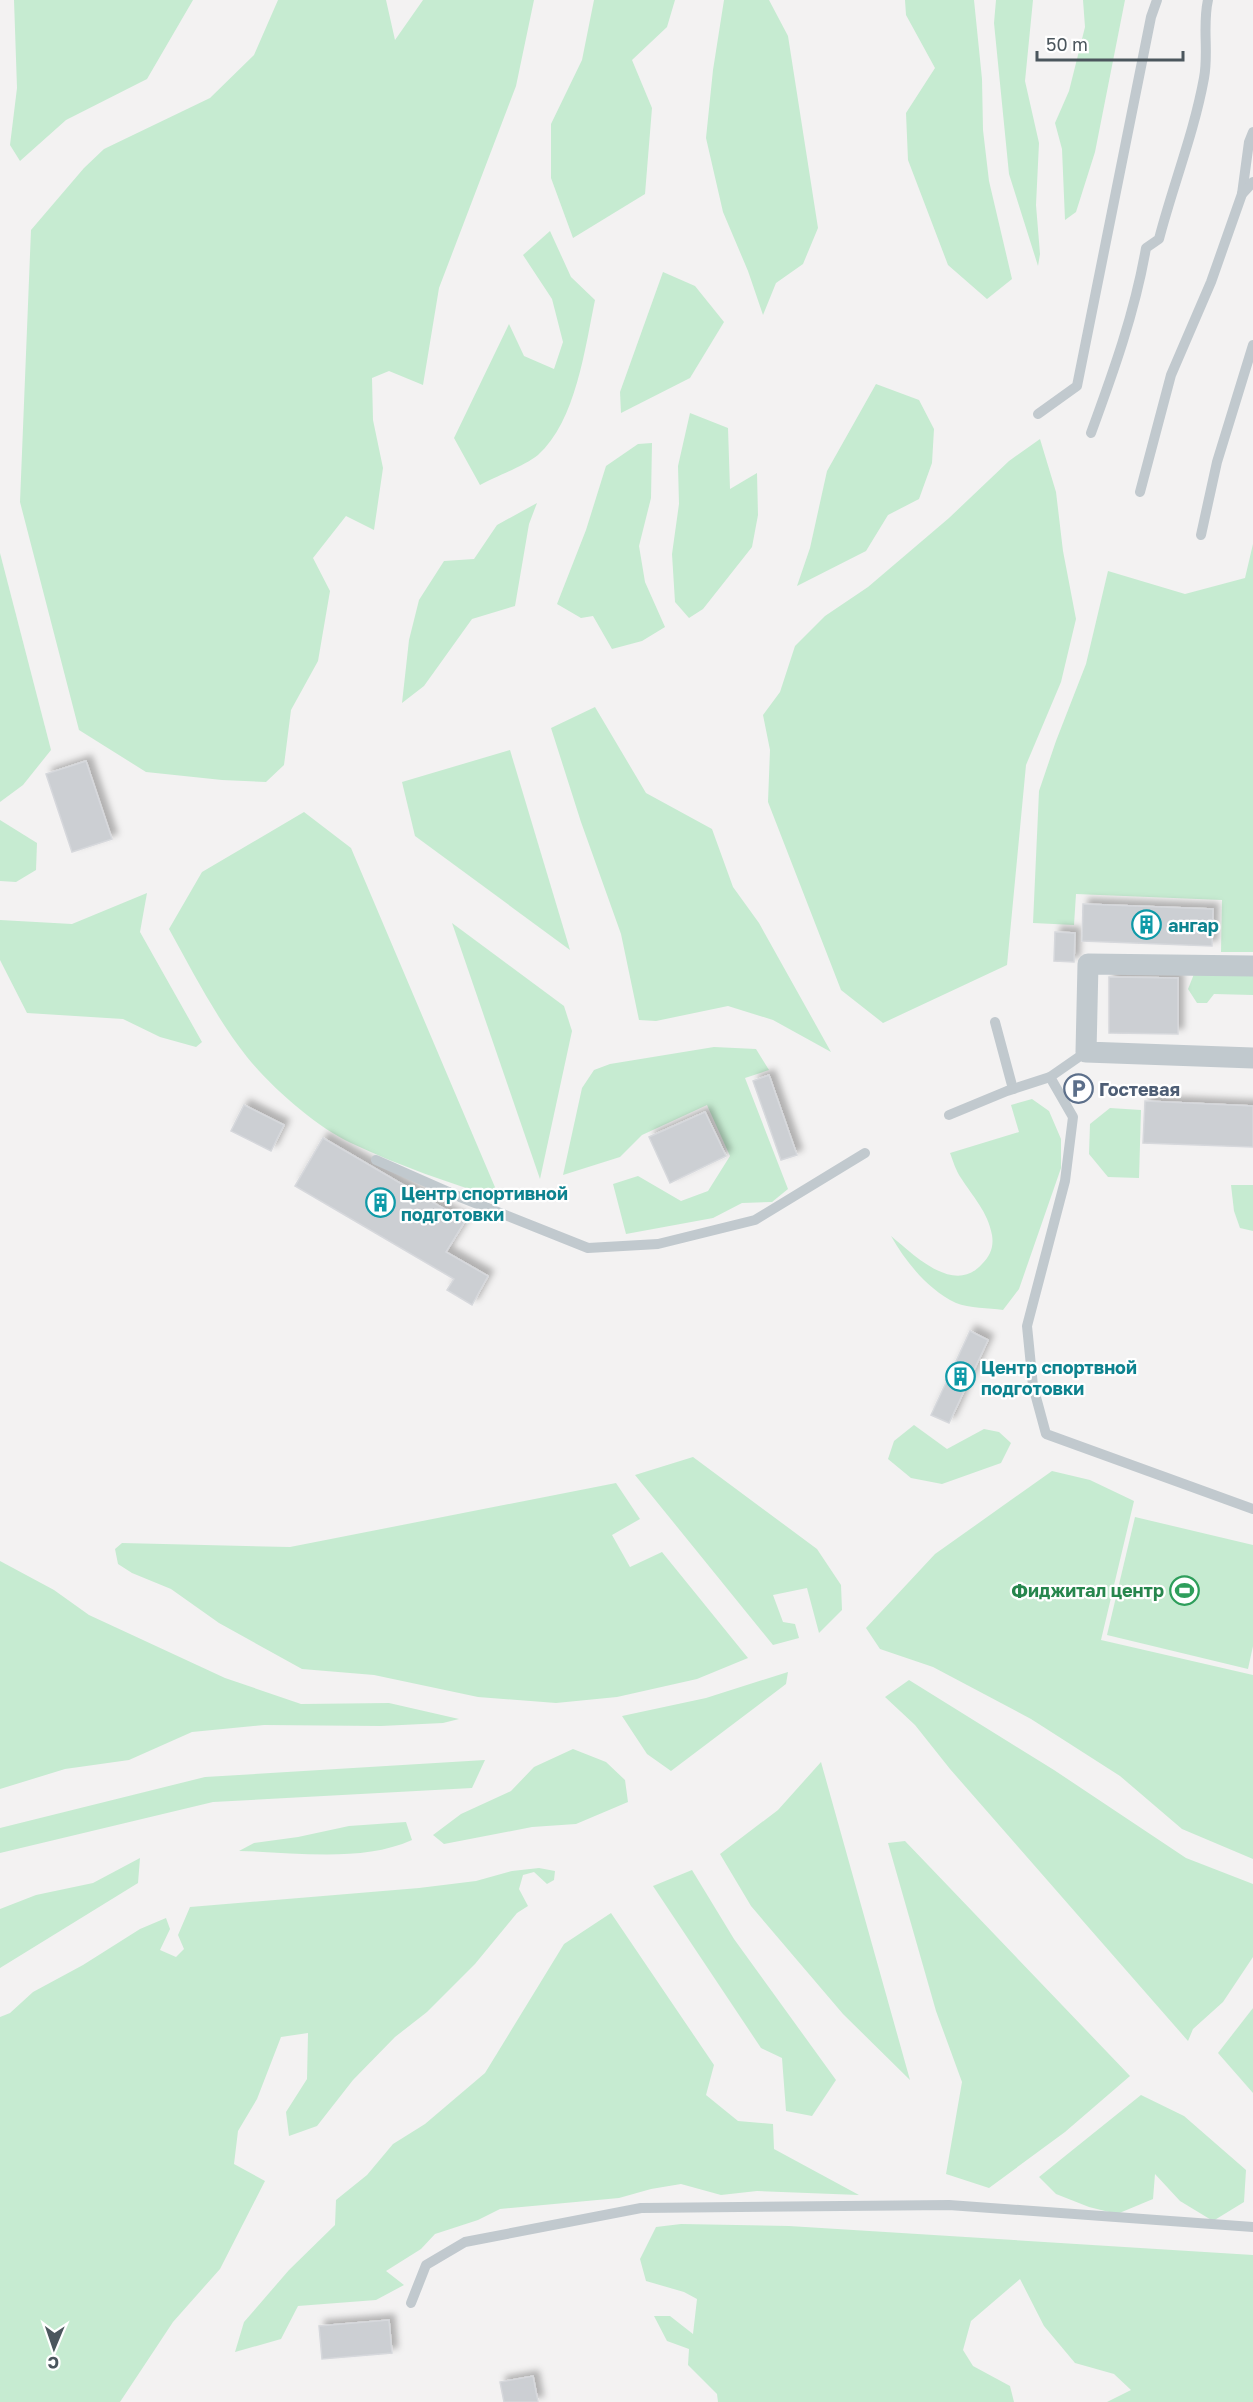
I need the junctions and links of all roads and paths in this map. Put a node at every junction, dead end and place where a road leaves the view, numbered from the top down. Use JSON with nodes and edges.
{"nodes":[{"id":1,"x":1157,"y":0,"type":"edge"},
{"id":2,"x":1208,"y":0,"type":"edge"},
{"id":3,"x":1253,"y":132,"type":"edge"},
{"id":4,"x":1253,"y":183,"type":"edge"},
{"id":5,"x":1242,"y":194,"type":"junction"},
{"id":6,"x":1253,"y":345,"type":"edge"},
{"id":7,"x":1038,"y":414,"type":"dead end"},
{"id":8,"x":1091,"y":433,"type":"dead end"},
{"id":9,"x":1140,"y":492,"type":"dead end"},
{"id":10,"x":1201,"y":535,"type":"dead end"},
{"id":11,"x":1253,"y":966,"type":"edge"},
{"id":12,"x":995,"y":1022,"type":"dead end"},
{"id":13,"x":1086,"y":1053,"type":"junction"},
{"id":14,"x":1253,"y":1058,"type":"edge"},
{"id":15,"x":1050,"y":1077,"type":"junction"},
{"id":16,"x":1013,"y":1089,"type":"junction"},
{"id":17,"x":949,"y":1115,"type":"dead end"},
{"id":18,"x":865,"y":1153,"type":"dead end"},
{"id":19,"x":376,"y":1160,"type":"dead end"},
{"id":20,"x":1253,"y":1509,"type":"edge"},
{"id":21,"x":1253,"y":2228,"type":"edge"},
{"id":22,"x":411,"y":2303,"type":"dead end"}],
"edges":[{"from":1,"to":7,"type":"lane"},
{"from":2,"to":8,"type":"lane"},
{"from":3,"to":5,"type":"lane"},
{"from":4,"to":5,"type":"lane"},
{"from":5,"to":9,"type":"lane"},
{"from":6,"to":10,"type":"lane"},
{"from":11,"to":13,"type":"street"},
{"from":12,"to":16,"type":"lane"},
{"from":13,"to":14,"type":"street"},
{"from":13,"to":15,"type":"lane"},
{"from":15,"to":16,"type":"lane"},
{"from":15,"to":20,"type":"lane"},
{"from":16,"to":17,"type":"lane"},
{"from":18,"to":19,"type":"lane"},
{"from":21,"to":22,"type":"lane"}]}
